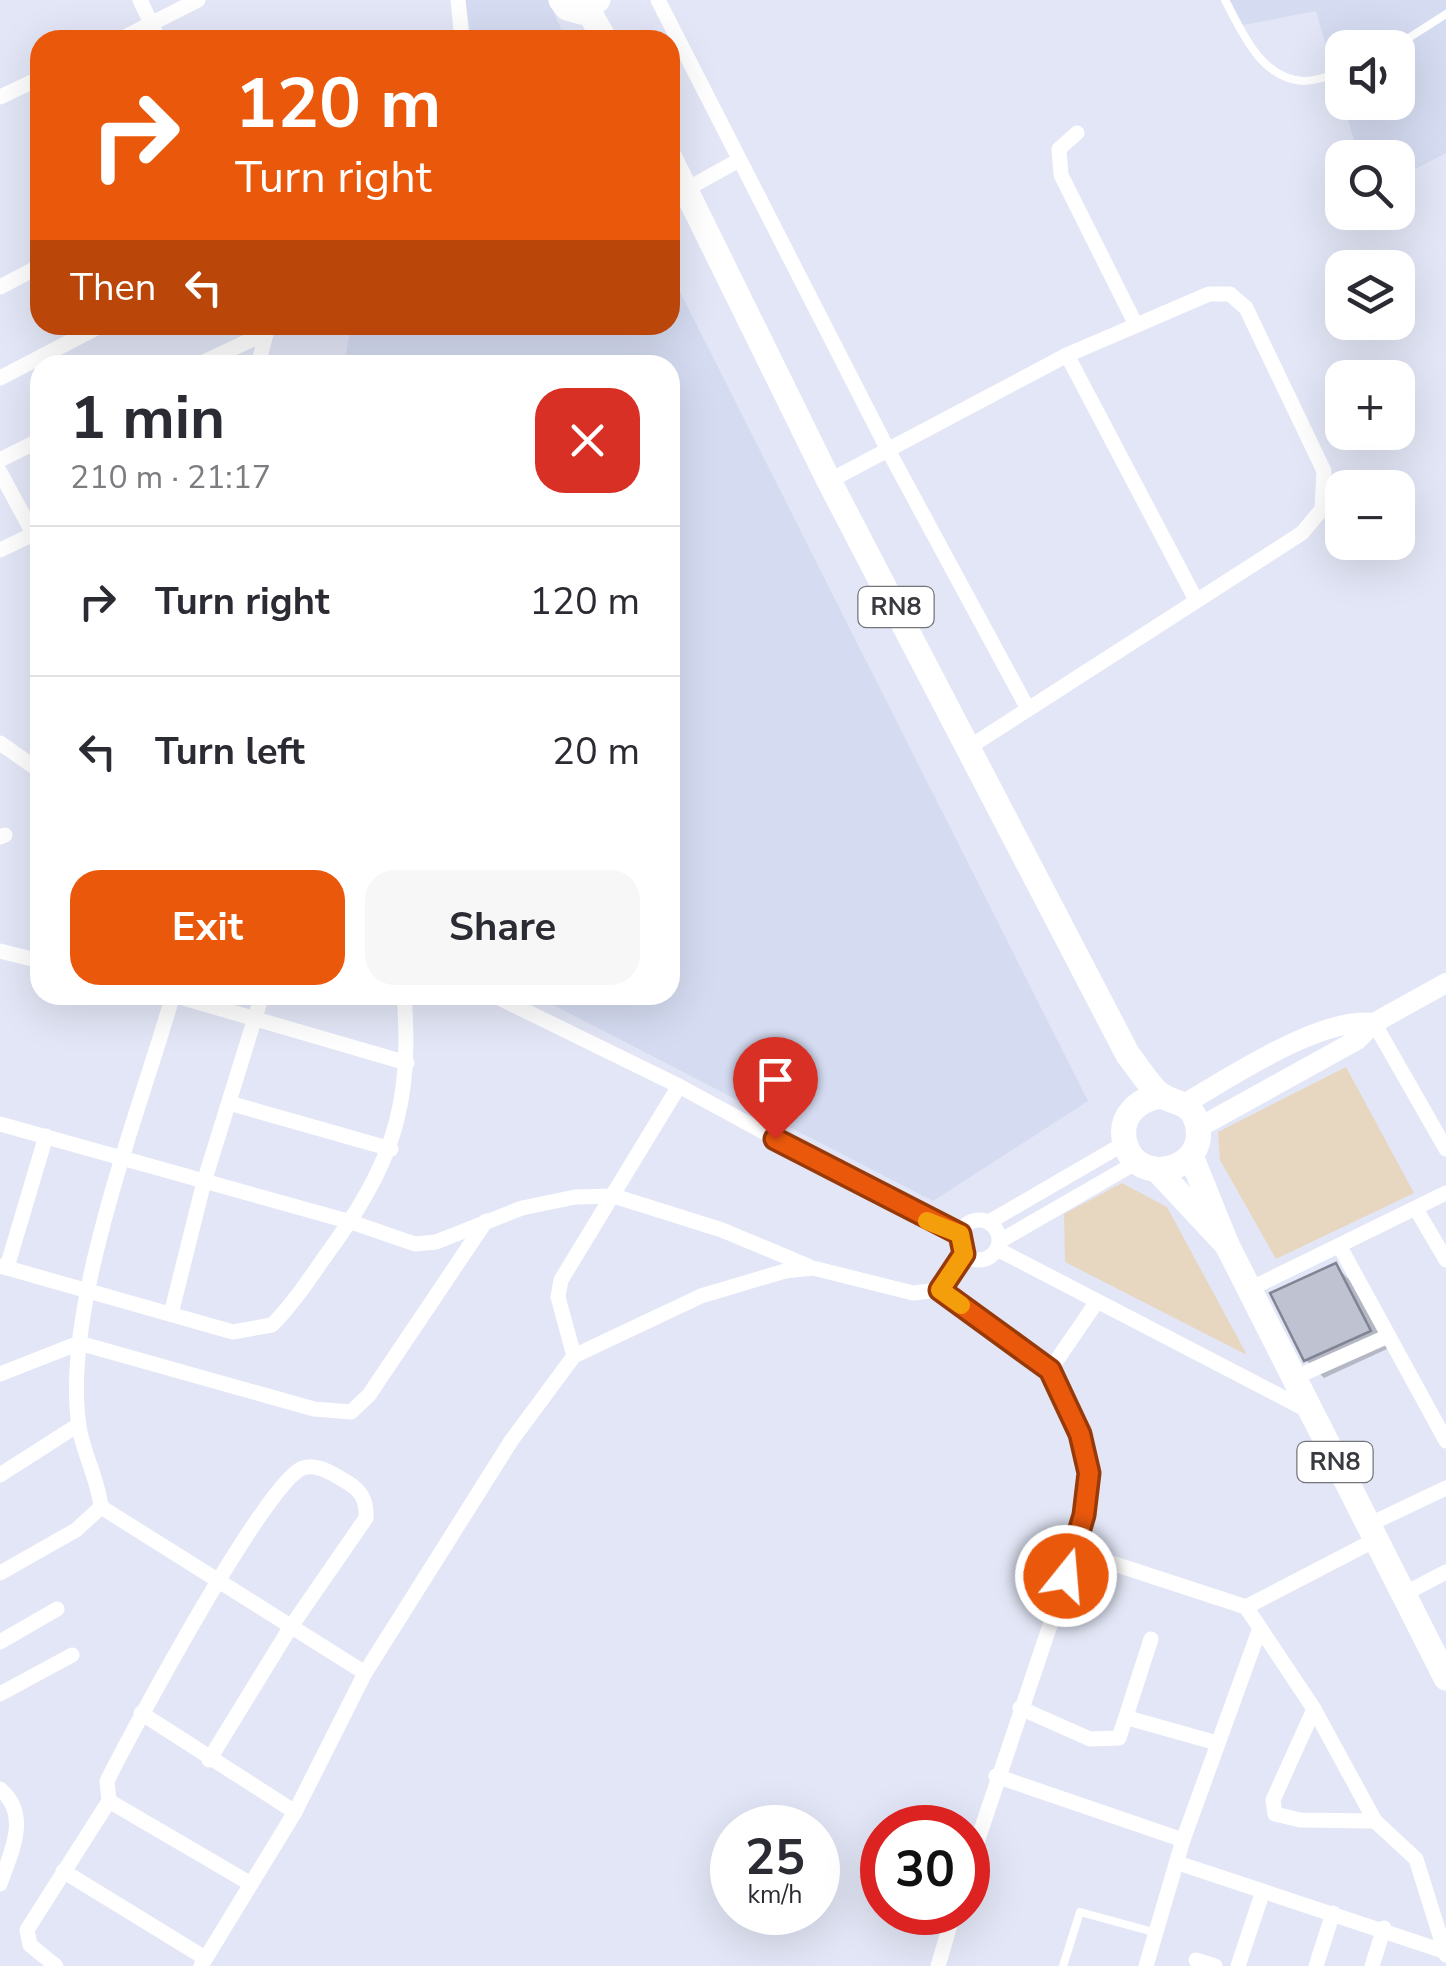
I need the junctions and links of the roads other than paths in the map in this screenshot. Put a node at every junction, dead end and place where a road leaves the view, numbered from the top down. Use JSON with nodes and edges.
{"nodes":[{"id":1,"x":140,"y":0,"type":"edge"},
{"id":2,"x":198,"y":0,"type":"edge"},
{"id":3,"x":458,"y":0,"type":"edge"},
{"id":4,"x":560,"y":0,"type":"edge"},
{"id":5,"x":658,"y":0,"type":"edge"},
{"id":6,"x":1225,"y":0,"type":"edge"},
{"id":7,"x":593,"y":5,"type":"edge"},
{"id":8,"x":1446,"y":14,"type":"edge"},
{"id":9,"x":152,"y":24,"type":"junction"},
{"id":10,"x":139,"y":30,"type":"edge"},
{"id":11,"x":155,"y":30,"type":"edge"},
{"id":12,"x":461,"y":30,"type":"edge"},
{"id":13,"x":602,"y":30,"type":"edge"},
{"id":14,"x":673,"y":30,"type":"edge"},
{"id":15,"x":1415,"y":34,"type":"edge"},
{"id":16,"x":680,"y":43,"type":"edge"},
{"id":17,"x":1325,"y":76,"type":"edge"},
{"id":18,"x":30,"y":83,"type":"edge"},
{"id":19,"x":0,"y":97,"type":"edge"},
{"id":20,"x":1077,"y":133,"type":"dead end"},
{"id":21,"x":739,"y":160,"type":"junction"},
{"id":22,"x":680,"y":176,"type":"edge"},
{"id":23,"x":687,"y":189,"type":"junction"},
{"id":24,"x":30,"y":271,"type":"edge"},
{"id":25,"x":0,"y":287,"type":"edge"},
{"id":26,"x":1136,"y":324,"type":"junction"},
{"id":27,"x":83,"y":335,"type":"edge"},
{"id":28,"x":255,"y":335,"type":"edge"},
{"id":29,"x":44,"y":355,"type":"edge"},
{"id":30,"x":216,"y":355,"type":"edge"},
{"id":31,"x":1067,"y":355,"type":"junction"},
{"id":32,"x":30,"y":362,"type":"edge"},
{"id":33,"x":0,"y":378,"type":"edge"},
{"id":34,"x":30,"y":445,"type":"edge"},
{"id":35,"x":888,"y":450,"type":"junction"},
{"id":36,"x":0,"y":460,"type":"edge"},
{"id":37,"x":0,"y":472,"type":"edge"},
{"id":38,"x":828,"y":481,"type":"junction"},
{"id":39,"x":30,"y":521,"type":"edge"},
{"id":40,"x":30,"y":536,"type":"edge"},
{"id":41,"x":0,"y":550,"type":"edge"},
{"id":42,"x":1196,"y":600,"type":"junction"},
{"id":43,"x":1028,"y":709,"type":"junction"},
{"id":44,"x":2,"y":746,"type":"edge"},
{"id":45,"x":970,"y":746,"type":"junction"},
{"id":46,"x":30,"y":764,"type":"edge"},
{"id":47,"x":0,"y":951,"type":"edge"},
{"id":48,"x":30,"y":958,"type":"edge"},
{"id":49,"x":1446,"y":983,"type":"edge"},
{"id":50,"x":170,"y":1005,"type":"edge"},
{"id":51,"x":207,"y":1005,"type":"edge"},
{"id":52,"x":259,"y":1005,"type":"edge"},
{"id":53,"x":404,"y":1005,"type":"edge"},
{"id":54,"x":513,"y":1005,"type":"edge"},
{"id":55,"x":255,"y":1019,"type":"junction"},
{"id":56,"x":1374,"y":1023,"type":"junction"},
{"id":57,"x":1128,"y":1054,"type":"junction"},
{"id":58,"x":407,"y":1064,"type":"junction"},
{"id":59,"x":679,"y":1086,"type":"junction"},
{"id":60,"x":1174,"y":1100,"type":"junction"},
{"id":61,"x":230,"y":1103,"type":"junction"},
{"id":62,"x":1132,"y":1110,"type":"junction"},
{"id":63,"x":0,"y":1124,"type":"edge"},
{"id":64,"x":1198,"y":1128,"type":"junction"},
{"id":65,"x":46,"y":1136,"type":"junction"},
{"id":66,"x":391,"y":1150,"type":"junction"},
{"id":67,"x":1446,"y":1150,"type":"edge"},
{"id":68,"x":1191,"y":1156,"type":"junction"},
{"id":69,"x":125,"y":1157,"type":"junction"},
{"id":70,"x":1140,"y":1158,"type":"junction"},
{"id":71,"x":204,"y":1182,"type":"junction"},
{"id":72,"x":1446,"y":1192,"type":"edge"},
{"id":73,"x":614,"y":1196,"type":"junction"},
{"id":74,"x":1416,"y":1210,"type":"junction"},
{"id":75,"x":486,"y":1221,"type":"junction"},
{"id":76,"x":350,"y":1222,"type":"junction"},
{"id":77,"x":989,"y":1222,"type":"junction"},
{"id":78,"x":960,"y":1234,"type":"junction"},
{"id":79,"x":999,"y":1245,"type":"junction"},
{"id":80,"x":1228,"y":1245,"type":"junction"},
{"id":81,"x":1340,"y":1247,"type":"junction"},
{"id":82,"x":964,"y":1254,"type":"junction"},
{"id":83,"x":1446,"y":1260,"type":"edge"},
{"id":84,"x":4,"y":1266,"type":"edge"},
{"id":85,"x":813,"y":1268,"type":"junction"},
{"id":86,"x":89,"y":1288,"type":"junction"},
{"id":87,"x":940,"y":1290,"type":"junction"},
{"id":88,"x":1248,"y":1290,"type":"junction"},
{"id":89,"x":1096,"y":1303,"type":"junction"},
{"id":90,"x":171,"y":1314,"type":"junction"},
{"id":91,"x":1386,"y":1336,"type":"junction"},
{"id":92,"x":79,"y":1344,"type":"junction"},
{"id":93,"x":574,"y":1356,"type":"junction"},
{"id":94,"x":1050,"y":1370,"type":"junction"},
{"id":95,"x":0,"y":1374,"type":"edge"},
{"id":96,"x":1294,"y":1378,"type":"junction"},
{"id":97,"x":1311,"y":1412,"type":"junction"},
{"id":98,"x":78,"y":1426,"type":"junction"},
{"id":99,"x":1446,"y":1441,"type":"edge"},
{"id":100,"x":0,"y":1475,"type":"edge"},
{"id":101,"x":1446,"y":1488,"type":"edge"},
{"id":102,"x":101,"y":1507,"type":"junction"},
{"id":103,"x":1370,"y":1534,"type":"junction"},
{"id":104,"x":1075,"y":1551,"type":"junction"},
{"id":105,"x":1446,"y":1572,"type":"edge"},
{"id":106,"x":0,"y":1573,"type":"edge"},
{"id":107,"x":218,"y":1582,"type":"junction"},
{"id":108,"x":1404,"y":1594,"type":"junction"},
{"id":109,"x":1246,"y":1607,"type":"junction"},
{"id":110,"x":57,"y":1609,"type":"dead end"},
{"id":111,"x":290,"y":1628,"type":"junction"},
{"id":112,"x":1260,"y":1628,"type":"junction"},
{"id":113,"x":1151,"y":1639,"type":"dead end"},
{"id":114,"x":0,"y":1642,"type":"edge"},
{"id":115,"x":72,"y":1655,"type":"dead end"},
{"id":116,"x":1444,"y":1670,"type":"edge"},
{"id":117,"x":365,"y":1673,"type":"junction"},
{"id":118,"x":0,"y":1694,"type":"edge"},
{"id":119,"x":1020,"y":1708,"type":"junction"},
{"id":120,"x":1314,"y":1709,"type":"junction"},
{"id":121,"x":142,"y":1713,"type":"junction"},
{"id":122,"x":1128,"y":1718,"type":"junction"},
{"id":123,"x":1217,"y":1743,"type":"junction"},
{"id":124,"x":209,"y":1760,"type":"junction"},
{"id":125,"x":996,"y":1776,"type":"junction"},
{"id":126,"x":0,"y":1789,"type":"edge"},
{"id":127,"x":109,"y":1801,"type":"junction"},
{"id":128,"x":987,"y":1805,"type":"edge"},
{"id":129,"x":295,"y":1812,"type":"junction"},
{"id":130,"x":1375,"y":1821,"type":"junction"},
{"id":131,"x":1183,"y":1840,"type":"junction"},
{"id":132,"x":1178,"y":1863,"type":"junction"},
{"id":133,"x":63,"y":1871,"type":"junction"},
{"id":134,"x":0,"y":1884,"type":"edge"},
{"id":135,"x":251,"y":1884,"type":"junction"},
{"id":136,"x":1264,"y":1891,"type":"junction"},
{"id":137,"x":1333,"y":1913,"type":"junction"},
{"id":138,"x":1384,"y":1928,"type":"junction"},
{"id":139,"x":1157,"y":1932,"type":"junction"},
{"id":140,"x":947,"y":1935,"type":"edge"},
{"id":141,"x":1445,"y":1953,"type":"edge"},
{"id":142,"x":1196,"y":1960,"type":"dead end"},
{"id":143,"x":203,"y":1962,"type":"edge"},
{"id":144,"x":56,"y":1966,"type":"edge"},
{"id":145,"x":938,"y":1966,"type":"edge"},
{"id":146,"x":1063,"y":1966,"type":"edge"},
{"id":147,"x":1146,"y":1966,"type":"edge"},
{"id":148,"x":1215,"y":1966,"type":"edge"},
{"id":149,"x":1238,"y":1966,"type":"edge"},
{"id":150,"x":1316,"y":1966,"type":"edge"},
{"id":151,"x":1372,"y":1966,"type":"edge"}],
"edges":[{"from":1,"to":9,"type":"street"},
{"from":2,"to":9,"type":"street"},
{"from":3,"to":12,"type":"street"},
{"from":4,"to":7,"type":"main road"},
{"from":5,"to":14,"type":"street"},
{"from":6,"to":17,"type":"lane"},
{"from":7,"to":13,"type":"main road"},
{"from":8,"to":15,"type":"lane"},
{"from":9,"to":10,"type":"street"},
{"from":9,"to":11,"type":"street"},
{"from":16,"to":21,"type":"street"},
{"from":18,"to":19,"type":"street"},
{"from":20,"to":26,"type":"street"},
{"from":21,"to":23,"type":"street"},
{"from":21,"to":35,"type":"street"},
{"from":22,"to":23,"type":"main road","number":"RN8"},
{"from":23,"to":38,"type":"main road","number":"RN8"},
{"from":24,"to":25,"type":"street"},
{"from":26,"to":31,"type":"street"},
{"from":26,"to":42,"type":"street"},
{"from":27,"to":29,"type":"street"},
{"from":28,"to":30,"type":"street"},
{"from":31,"to":35,"type":"street"},
{"from":31,"to":42,"type":"street"},
{"from":32,"to":33,"type":"street"},
{"from":34,"to":36,"type":"street"},
{"from":35,"to":38,"type":"street"},
{"from":35,"to":43,"type":"street"},
{"from":37,"to":39,"type":"street"},
{"from":38,"to":45,"type":"main road","number":"RN8"},
{"from":40,"to":41,"type":"street"},
{"from":42,"to":43,"type":"street"},
{"from":43,"to":45,"type":"street"},
{"from":44,"to":46,"type":"street"},
{"from":45,"to":57,"type":"main road","number":"RN8"},
{"from":47,"to":48,"type":"street"},
{"from":49,"to":56,"type":"street"},
{"from":50,"to":69,"type":"street"},
{"from":51,"to":55,"type":"street"},
{"from":52,"to":55,"type":"street"},
{"from":53,"to":58,"type":"street"},
{"from":54,"to":59,"type":"street"},
{"from":55,"to":58,"type":"street"},
{"from":55,"to":61,"type":"street"},
{"from":56,"to":60,"type":"street"},
{"from":56,"to":64,"type":"street"},
{"from":56,"to":67,"type":"street"},
{"from":57,"to":60,"type":"main road","number":"RN8"},
{"from":57,"to":62,"type":"main road","number":"RN8"},
{"from":58,"to":66,"type":"street"},
{"from":59,"to":73,"type":"street"},
{"from":59,"to":78,"type":"street"},
{"from":60,"to":62,"type":"main road"},
{"from":60,"to":64,"type":"main road","number":"RN8"},
{"from":61,"to":66,"type":"street"},
{"from":61,"to":71,"type":"street"},
{"from":62,"to":70,"type":"main road","number":"RN8"},
{"from":63,"to":65,"type":"street"},
{"from":64,"to":68,"type":"main road"},
{"from":65,"to":69,"type":"street"},
{"from":65,"to":84,"type":"street"},
{"from":66,"to":76,"type":"street"},
{"from":68,"to":70,"type":"main road"},
{"from":68,"to":80,"type":"main road","number":"RN8"},
{"from":69,"to":71,"type":"street"},
{"from":69,"to":86,"type":"street"},
{"from":70,"to":77,"type":"street"},
{"from":70,"to":79,"type":"street"},
{"from":70,"to":80,"type":"main road","number":"RN8"},
{"from":71,"to":76,"type":"street"},
{"from":71,"to":90,"type":"street"},
{"from":72,"to":74,"type":"street"},
{"from":73,"to":75,"type":"street"},
{"from":73,"to":85,"type":"street"},
{"from":73,"to":93,"type":"street"},
{"from":74,"to":81,"type":"street"},
{"from":74,"to":83,"type":"street"},
{"from":75,"to":76,"type":"street"},
{"from":75,"to":92,"type":"street"},
{"from":76,"to":90,"type":"street"},
{"from":77,"to":78,"type":"street"},
{"from":77,"to":79,"type":"street"},
{"from":78,"to":82,"type":"street"},
{"from":79,"to":82,"type":"street"},
{"from":79,"to":89,"type":"street"},
{"from":80,"to":88,"type":"main road","number":"RN8"},
{"from":81,"to":88,"type":"street"},
{"from":81,"to":91,"type":"street"},
{"from":82,"to":87,"type":"street"},
{"from":84,"to":86,"type":"street"},
{"from":85,"to":87,"type":"street"},
{"from":85,"to":93,"type":"street"},
{"from":86,"to":90,"type":"street"},
{"from":86,"to":92,"type":"street"},
{"from":87,"to":94,"type":"street"},
{"from":88,"to":96,"type":"main road","number":"RN8"},
{"from":89,"to":94,"type":"street"},
{"from":89,"to":97,"type":"street"},
{"from":91,"to":96,"type":"street"},
{"from":91,"to":99,"type":"street"},
{"from":92,"to":95,"type":"street"},
{"from":92,"to":98,"type":"street"},
{"from":93,"to":117,"type":"street"},
{"from":94,"to":104,"type":"street"},
{"from":96,"to":97,"type":"main road","number":"RN8"},
{"from":97,"to":103,"type":"main road","number":"RN8"},
{"from":98,"to":100,"type":"street"},
{"from":98,"to":102,"type":"street"},
{"from":101,"to":103,"type":"street"},
{"from":102,"to":106,"type":"street"},
{"from":102,"to":107,"type":"street"},
{"from":103,"to":108,"type":"main road","number":"RN8"},
{"from":103,"to":109,"type":"street"},
{"from":104,"to":109,"type":"street"},
{"from":104,"to":119,"type":"street"},
{"from":105,"to":108,"type":"street"},
{"from":107,"to":111,"type":"street"},
{"from":107,"to":111,"type":"street"},
{"from":107,"to":121,"type":"street"},
{"from":108,"to":116,"type":"main road","number":"RN8"},
{"from":109,"to":112,"type":"street"},
{"from":110,"to":114,"type":"street"},
{"from":111,"to":117,"type":"street"},
{"from":111,"to":124,"type":"street"},
{"from":112,"to":120,"type":"street"},
{"from":112,"to":123,"type":"street"},
{"from":113,"to":122,"type":"street"},
{"from":115,"to":118,"type":"street"},
{"from":117,"to":129,"type":"street"},
{"from":119,"to":122,"type":"street"},
{"from":119,"to":125,"type":"street"},
{"from":120,"to":130,"type":"street"},
{"from":120,"to":130,"type":"street"},
{"from":121,"to":124,"type":"street"},
{"from":121,"to":127,"type":"street"},
{"from":122,"to":123,"type":"street"},
{"from":123,"to":131,"type":"street"},
{"from":124,"to":129,"type":"street"},
{"from":125,"to":128,"type":"street"},
{"from":125,"to":131,"type":"street"},
{"from":126,"to":134,"type":"street"},
{"from":127,"to":133,"type":"street"},
{"from":127,"to":135,"type":"street"},
{"from":129,"to":135,"type":"street"},
{"from":130,"to":141,"type":"street"},
{"from":131,"to":132,"type":"street"},
{"from":132,"to":136,"type":"street"},
{"from":132,"to":139,"type":"street"},
{"from":133,"to":143,"type":"street"},
{"from":133,"to":144,"type":"street"},
{"from":135,"to":143,"type":"street"},
{"from":136,"to":137,"type":"street"},
{"from":136,"to":149,"type":"street"},
{"from":137,"to":138,"type":"street"},
{"from":137,"to":150,"type":"street"},
{"from":138,"to":141,"type":"street"},
{"from":138,"to":151,"type":"street"},
{"from":139,"to":146,"type":"lane"},
{"from":139,"to":147,"type":"street"},
{"from":140,"to":145,"type":"street"},
{"from":142,"to":148,"type":"street"}]}
